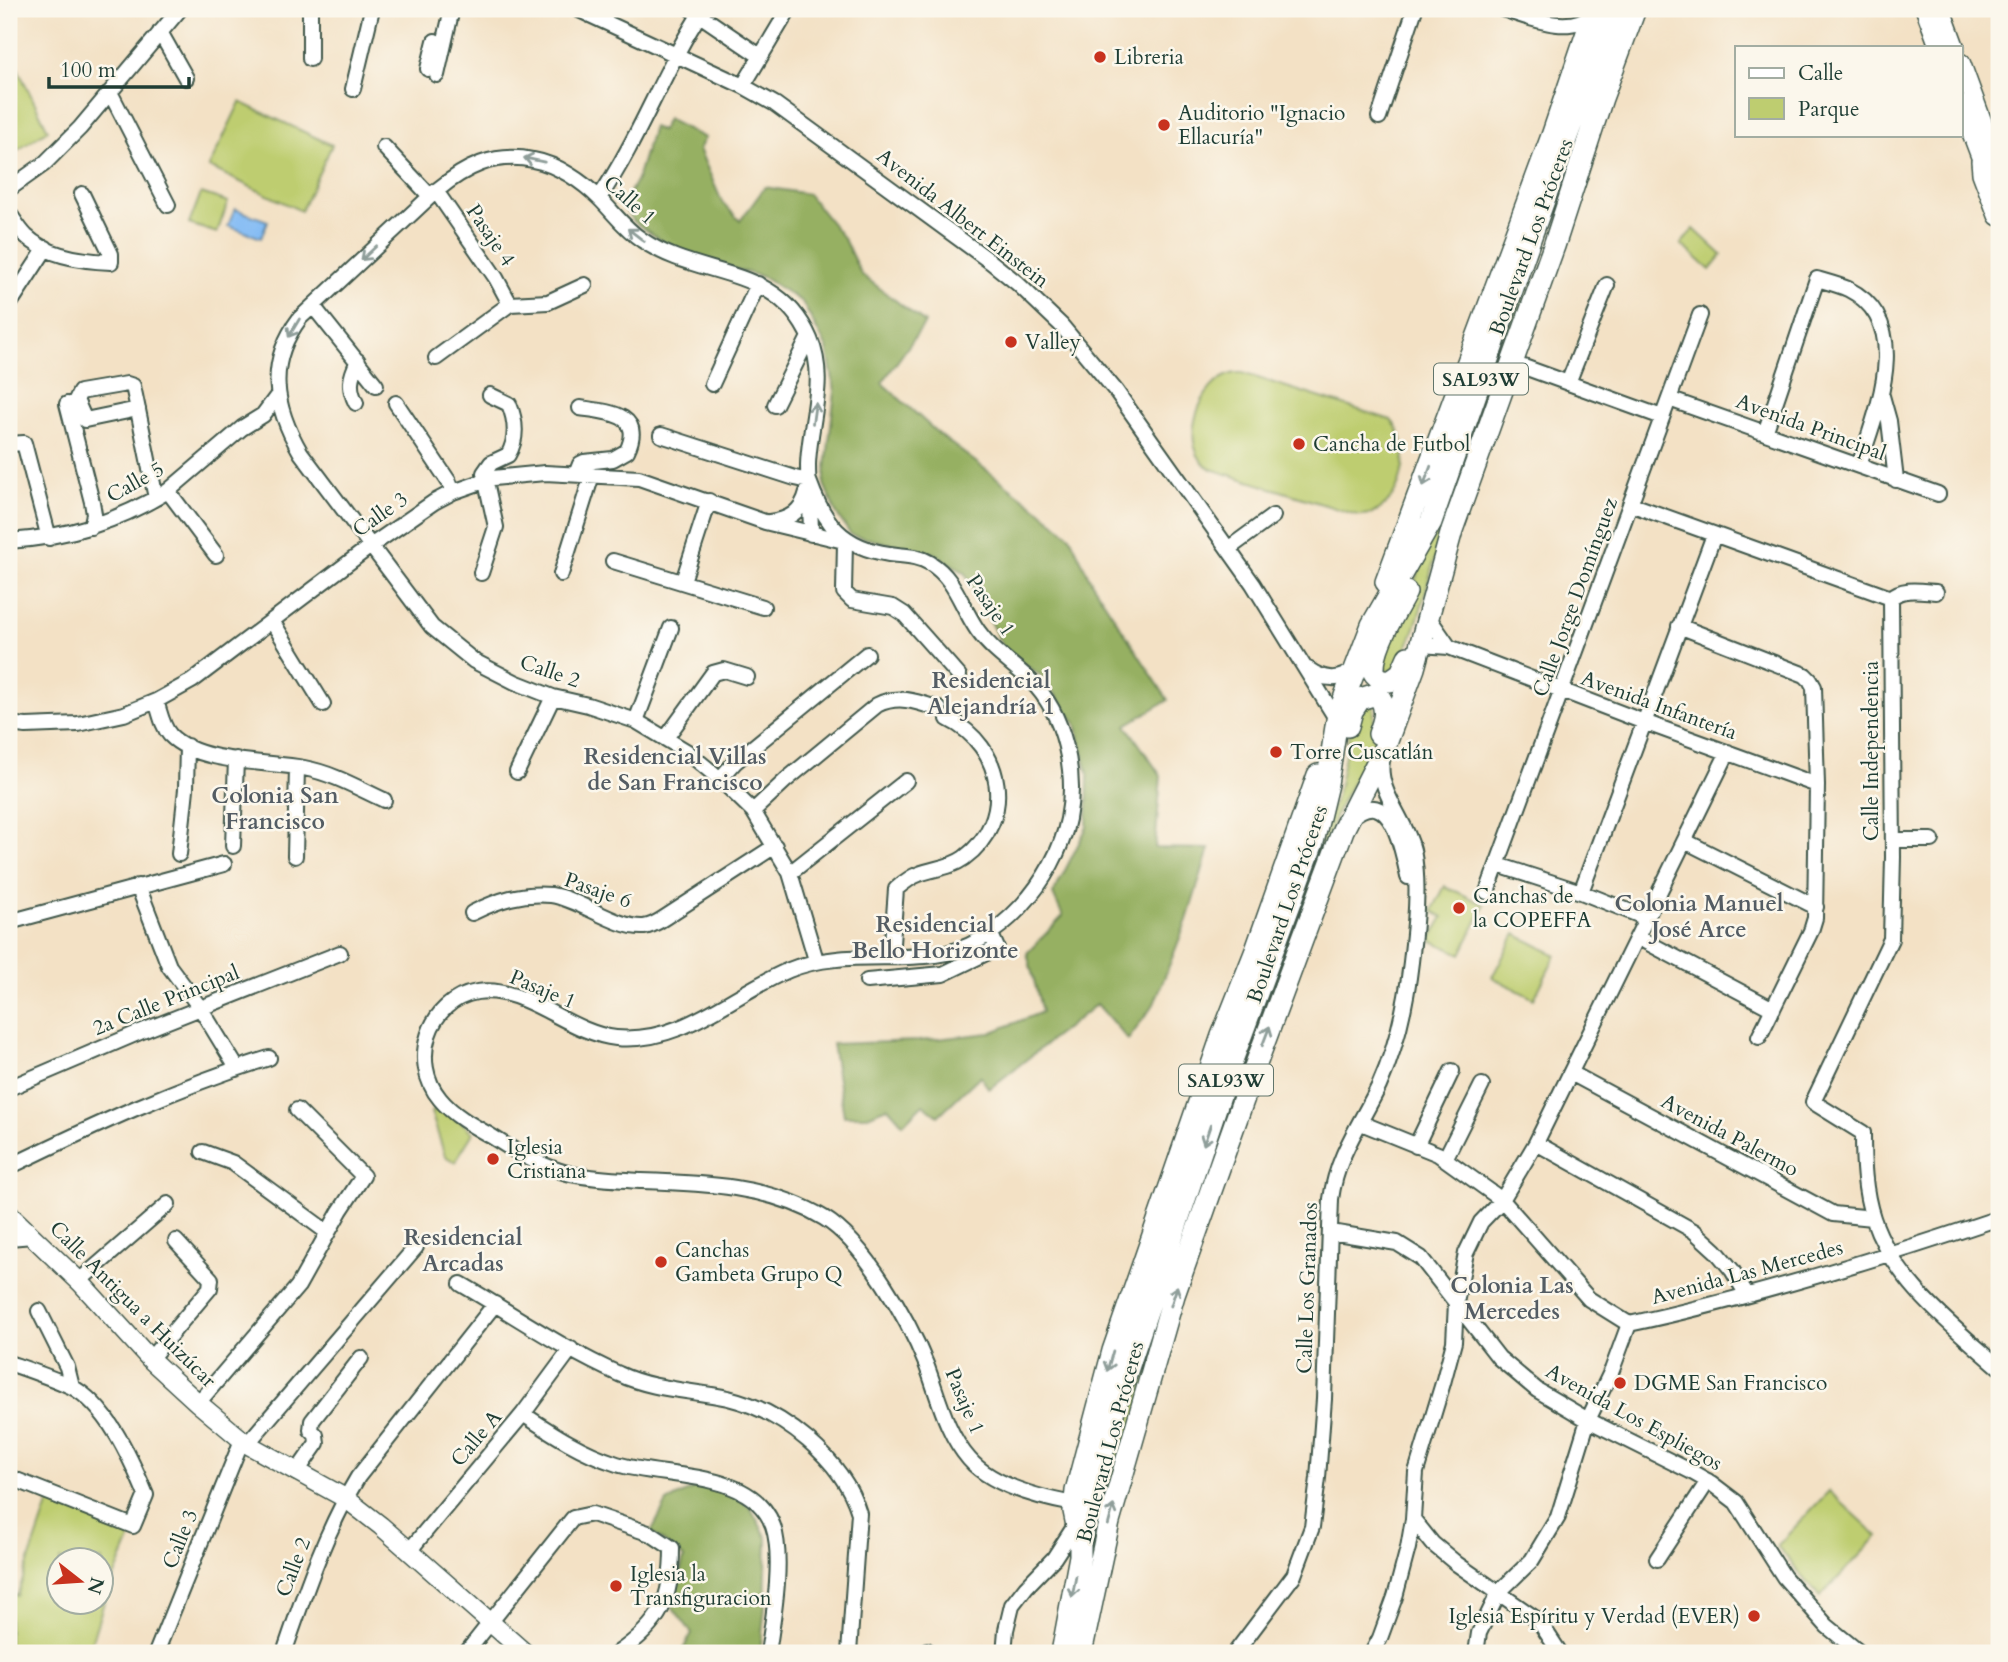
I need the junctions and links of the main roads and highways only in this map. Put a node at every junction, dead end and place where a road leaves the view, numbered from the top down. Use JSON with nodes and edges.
{"nodes":[{"id":1,"x":1635,"y":9,"type":"edge"},
{"id":2,"x":1646,"y":9,"type":"edge"},
{"id":3,"x":1925,"y":9,"type":"edge"},
{"id":4,"x":1941,"y":9,"type":"edge"},
{"id":5,"x":1600,"y":11,"type":"edge"},
{"id":6,"x":1939,"y":46,"type":"edge"},
{"id":7,"x":1955,"y":46,"type":"edge"},
{"id":8,"x":1962,"y":66,"type":"edge"},
{"id":9,"x":1592,"y":94,"type":"junction"},
{"id":10,"x":1962,"y":107,"type":"edge"},
{"id":11,"x":1552,"y":136,"type":"junction"},
{"id":12,"x":1601,"y":145,"type":"junction"},
{"id":13,"x":1994,"y":175,"type":"edge"},
{"id":14,"x":1999,"y":215,"type":"edge"},
{"id":15,"x":1531,"y":236,"type":"junction"},
{"id":16,"x":1554,"y":246,"type":"junction"},
{"id":17,"x":1432,"y":522,"type":"junction"},
{"id":18,"x":1452,"y":530,"type":"junction"},
{"id":19,"x":1371,"y":625,"type":"junction"},
{"id":20,"x":1425,"y":636,"type":"junction"},
{"id":21,"x":1337,"y":720,"type":"junction"},
{"id":22,"x":1313,"y":842,"type":"junction"},
{"id":23,"x":1312,"y":912,"type":"junction"},
{"id":24,"x":1249,"y":1014,"type":"junction"},
{"id":25,"x":1222,"y":1036,"type":"junction"},
{"id":26,"x":9,"y":1214,"type":"edge"},
{"id":27,"x":1077,"y":1523,"type":"junction"},
{"id":28,"x":1095,"y":1584,"type":"junction"},
{"id":29,"x":525,"y":1653,"type":"edge"},
{"id":30,"x":1062,"y":1653,"type":"edge"},
{"id":31,"x":1081,"y":1653,"type":"edge"},
{"id":32,"x":1087,"y":1653,"type":"edge"}],
"edges":[{"from":1,"to":9,"type":"highway","number":"SAL93W"},
{"from":2,"to":12,"type":"highway"},
{"from":3,"to":6,"type":"main road"},
{"from":4,"to":7,"type":"main road"},
{"from":5,"to":9,"type":"highway","number":"SAL93W"},
{"from":5,"to":11,"type":"highway"},
{"from":8,"to":13,"type":"main road"},
{"from":9,"to":15,"type":"highway","name":"Boulevard Los Próceres","number":"SAL93W"},
{"from":9,"to":16,"type":"highway","name":"Boulevard Los Próceres","number":"SAL93W"},
{"from":10,"to":13,"type":"main road"},
{"from":11,"to":15,"type":"highway"},
{"from":11,"to":19,"type":"highway","one_way":true},
{"from":12,"to":16,"type":"highway"},
{"from":12,"to":20,"type":"highway"},
{"from":13,"to":14,"type":"highway"},
{"from":15,"to":17,"type":"highway","name":"Boulevard Los Próceres","number":"SAL93W"},
{"from":16,"to":18,"type":"highway","name":"Boulevard Los Próceres","number":"SAL93W"},
{"from":17,"to":18,"type":"highway"},
{"from":17,"to":19,"type":"highway","name":"Boulevard Los Próceres","number":"SAL93W"},
{"from":18,"to":20,"type":"highway","name":"Boulevard Los Próceres","number":"SAL93W"},
{"from":19,"to":21,"type":"highway","name":"Boulevard Los Próceres","number":"SAL93W"},
{"from":20,"to":23,"type":"highway","name":"Boulevard Los Próceres","number":"SAL93W"},
{"from":21,"to":22,"type":"highway","name":"Boulevard Los Próceres","number":"SAL93W"},
{"from":21,"to":25,"type":"highway"},
{"from":22,"to":23,"type":"highway"},
{"from":22,"to":24,"type":"highway","name":"Boulevard Los Próceres","number":"SAL93W"},
{"from":28,"to":23,"type":"highway","name":"Boulevard Los Próceres","number":"SAL93W","one_way":true},
{"from":24,"to":25,"type":"highway"},
{"from":24,"to":27,"type":"highway","name":"Boulevard Los Próceres","number":"SAL93W","one_way":true},
{"from":25,"to":27,"type":"highway","one_way":true},
{"from":26,"to":29,"type":"main road","name":"Calle Antigua a Huizúcar"},
{"from":27,"to":30,"type":"highway","name":"Boulevard Los Próceres","number":"SAL93W","one_way":true},
{"from":28,"to":31,"type":"highway","name":"Boulevard Los Próceres","number":"SAL93W"},
{"from":28,"to":32,"type":"highway"}]}
